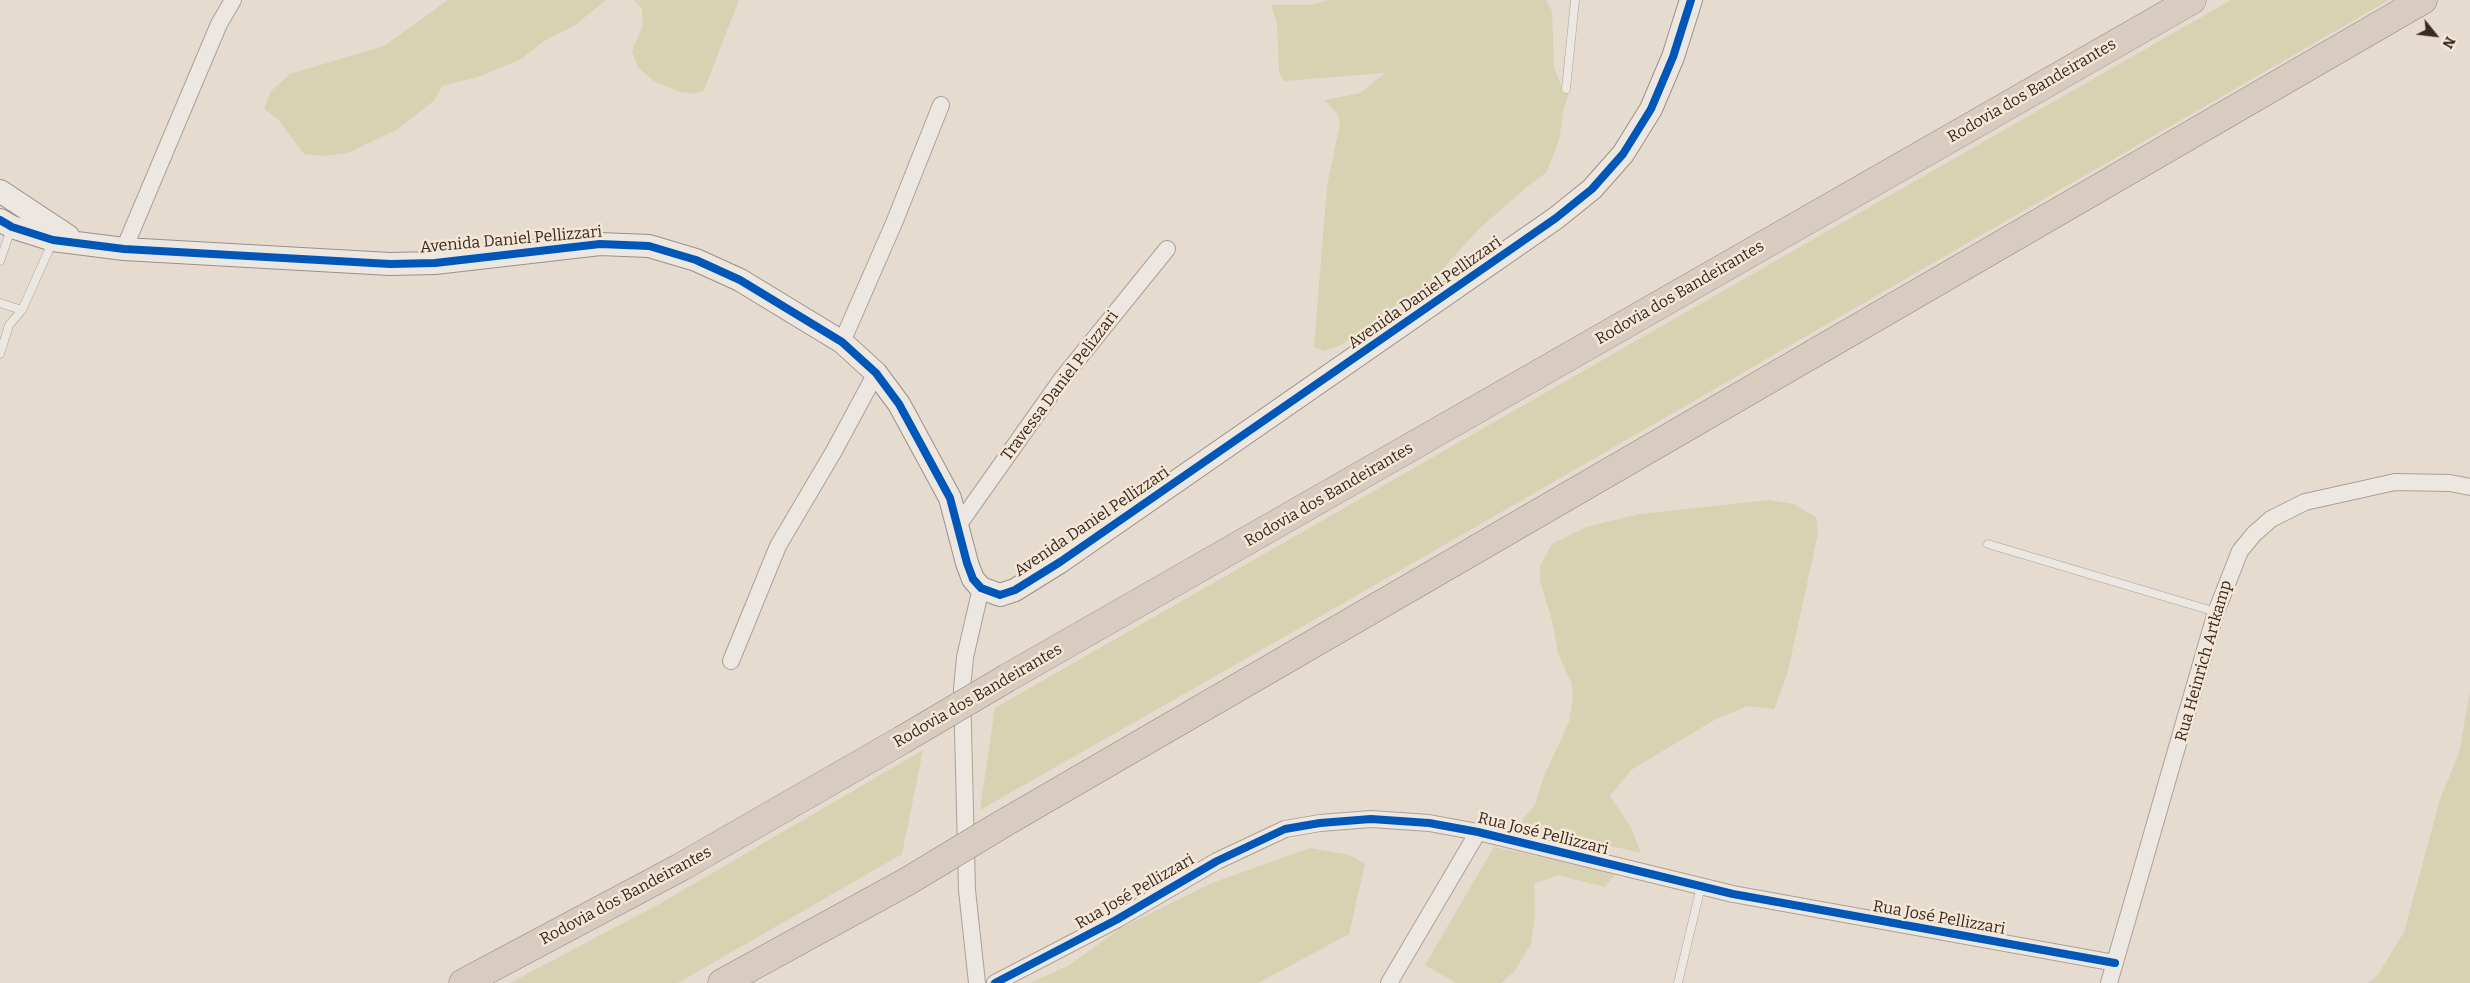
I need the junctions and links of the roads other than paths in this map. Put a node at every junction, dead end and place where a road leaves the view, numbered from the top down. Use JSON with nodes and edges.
{"nodes":[{"id":1,"x":233,"y":0,"type":"edge"},
{"id":2,"x":1575,"y":0,"type":"edge"},
{"id":3,"x":1691,"y":0,"type":"edge"},
{"id":4,"x":2192,"y":0,"type":"edge"},
{"id":5,"x":2423,"y":0,"type":"edge"},
{"id":6,"x":1566,"y":89,"type":"dead end"},
{"id":7,"x":941,"y":105,"type":"dead end"},
{"id":8,"x":0,"y":192,"type":"edge"},
{"id":9,"x":6,"y":224,"type":"edge"},
{"id":10,"x":55,"y":235,"type":"junction"},
{"id":11,"x":124,"y":249,"type":"junction"},
{"id":12,"x":1167,"y":249,"type":"dead end"},
{"id":13,"x":0,"y":261,"type":"edge"},
{"id":14,"x":0,"y":303,"type":"edge"},
{"id":15,"x":22,"y":310,"type":"junction"},
{"id":16,"x":842,"y":342,"type":"junction"},
{"id":17,"x":0,"y":354,"type":"edge"},
{"id":18,"x":876,"y":373,"type":"junction"},
{"id":19,"x":2470,"y":486,"type":"edge"},
{"id":20,"x":958,"y":527,"type":"junction"},
{"id":21,"x":1988,"y":544,"type":"dead end"},
{"id":22,"x":981,"y":588,"type":"junction"},
{"id":23,"x":2216,"y":612,"type":"junction"},
{"id":24,"x":731,"y":661,"type":"dead end"},
{"id":25,"x":1478,"y":832,"type":"junction"},
{"id":26,"x":1701,"y":886,"type":"junction"},
{"id":27,"x":2115,"y":963,"type":"junction"},
{"id":28,"x":463,"y":983,"type":"edge"},
{"id":29,"x":722,"y":983,"type":"edge"},
{"id":30,"x":977,"y":983,"type":"edge"},
{"id":31,"x":995,"y":983,"type":"edge"},
{"id":32,"x":1389,"y":983,"type":"edge"},
{"id":33,"x":1678,"y":983,"type":"edge"},
{"id":34,"x":2109,"y":983,"type":"edge"}],
"edges":[{"from":1,"to":11,"type":"street"},
{"from":2,"to":6,"type":"lane"},
{"from":3,"to":22,"type":"street","name":"Avenida Daniel Pellizzari"},
{"from":4,"to":28,"type":"highway","name":"Rodovia dos Bandeirantes","bridge":true},
{"from":5,"to":29,"type":"highway","bridge":true},
{"from":7,"to":16,"type":"street"},
{"from":8,"to":10,"type":"street","name":"Avenida Daniel Pellizzari"},
{"from":9,"to":10,"type":"street","name":"Avenida Daniel Pellizzari"},
{"from":9,"to":13,"type":"lane"},
{"from":10,"to":11,"type":"street","name":"Avenida Daniel Pellizzari"},
{"from":10,"to":15,"type":"lane"},
{"from":11,"to":16,"type":"street","name":"Avenida Daniel Pellizzari"},
{"from":12,"to":20,"type":"street","name":"Travessa Daniel Pelizzari"},
{"from":14,"to":15,"type":"lane"},
{"from":15,"to":17,"type":"lane"},
{"from":16,"to":18,"type":"street","name":"Avenida Daniel Pellizzari"},
{"from":18,"to":20,"type":"street","name":"Avenida Daniel Pellizzari"},
{"from":18,"to":24,"type":"street"},
{"from":19,"to":23,"type":"street","name":"Rua Heinrich Artkamp"},
{"from":20,"to":22,"type":"street","name":"Avenida Daniel Pellizzari"},
{"from":21,"to":23,"type":"lane"},
{"from":22,"to":30,"type":"street"},
{"from":23,"to":27,"type":"street","name":"Rua Heinrich Artkamp"},
{"from":25,"to":26,"type":"street","name":"Rua José Pellizzari"},
{"from":25,"to":31,"type":"street","name":"Rua José Pellizzari"},
{"from":25,"to":32,"type":"street"},
{"from":26,"to":27,"type":"street","name":"Rua José Pellizzari"},
{"from":26,"to":33,"type":"lane"},
{"from":27,"to":34,"type":"street","name":"Rua Heinrich Artkamp"}]}
